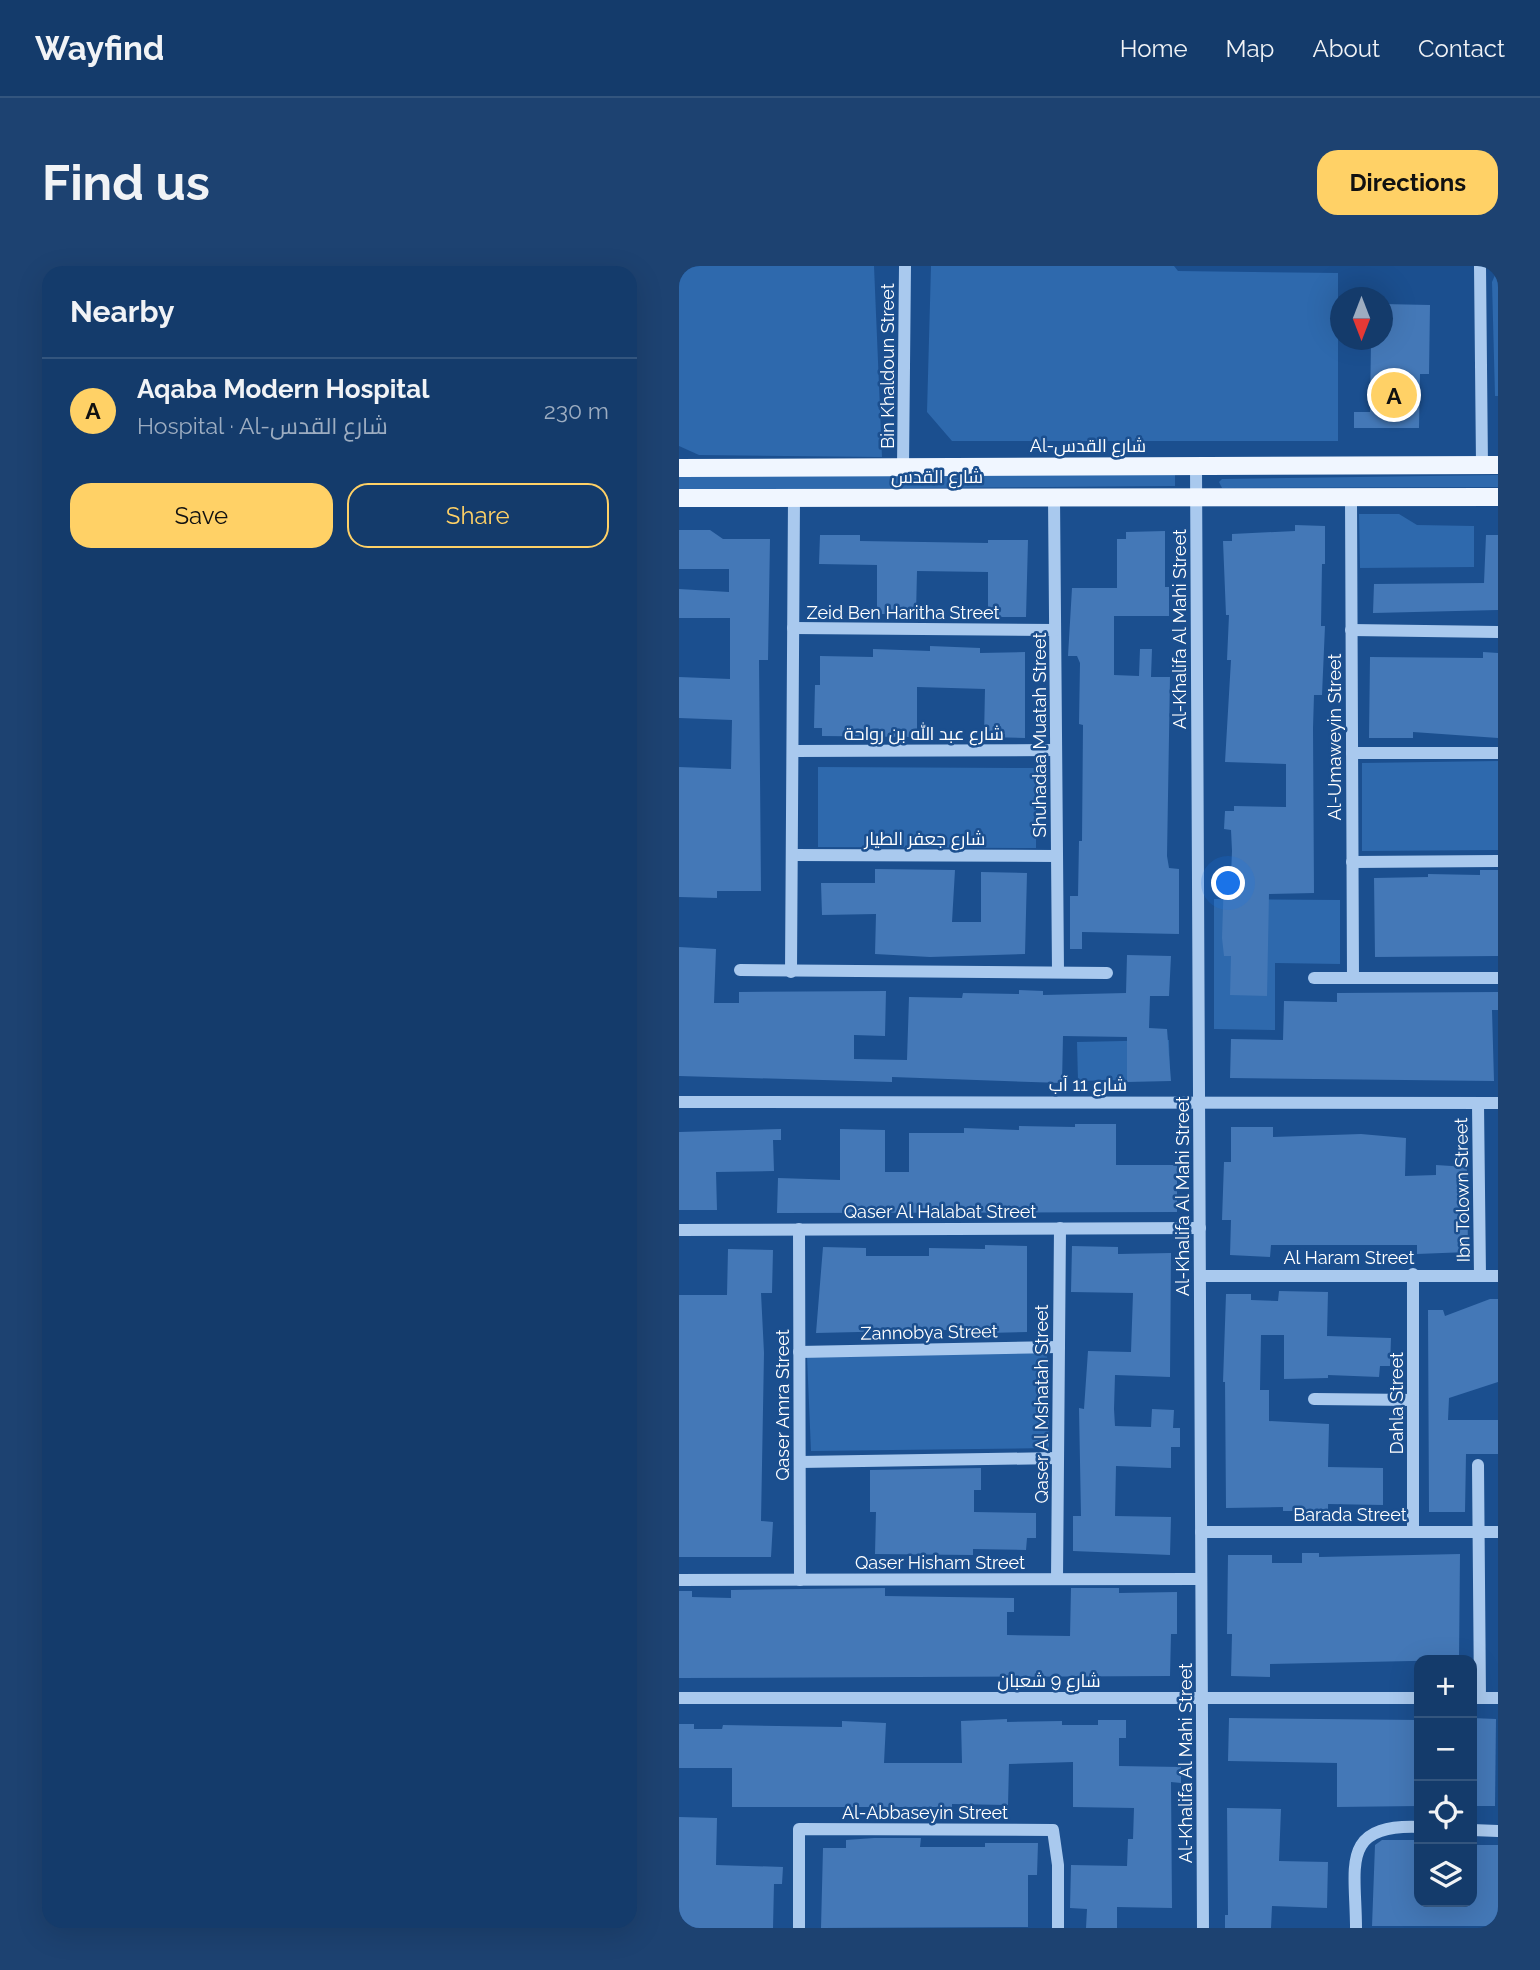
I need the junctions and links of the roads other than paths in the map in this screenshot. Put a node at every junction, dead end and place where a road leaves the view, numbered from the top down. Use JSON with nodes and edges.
{"nodes":[{"id":1,"x":905,"y":266,"type":"edge"},
{"id":2,"x":1480,"y":266,"type":"edge"},
{"id":3,"x":679,"y":459,"type":"edge"},
{"id":4,"x":1196,"y":465,"type":"junction"},
{"id":5,"x":1490,"y":465,"type":"edge"},
{"id":6,"x":708,"y":467,"type":"junction"},
{"id":7,"x":903,"y":467,"type":"junction"},
{"id":8,"x":679,"y":468,"type":"edge"},
{"id":9,"x":1054,"y":497,"type":"junction"},
{"id":10,"x":1196,"y":497,"type":"junction"},
{"id":11,"x":1351,"y":497,"type":"junction"},
{"id":12,"x":1498,"y":497,"type":"edge"},
{"id":13,"x":679,"y":498,"type":"edge"},
{"id":14,"x":794,"y":498,"type":"junction"},
{"id":15,"x":793,"y":628,"type":"junction"},
{"id":16,"x":1055,"y":630,"type":"junction"},
{"id":17,"x":1351,"y":630,"type":"junction"},
{"id":18,"x":1498,"y":632,"type":"edge"},
{"id":19,"x":1055,"y":750,"type":"junction"},
{"id":20,"x":793,"y":751,"type":"junction"},
{"id":21,"x":1352,"y":753,"type":"junction"},
{"id":22,"x":1498,"y":753,"type":"edge"},
{"id":23,"x":792,"y":855,"type":"junction"},
{"id":24,"x":1057,"y":856,"type":"junction"},
{"id":25,"x":1498,"y":861,"type":"edge"},
{"id":26,"x":1352,"y":862,"type":"junction"},
{"id":27,"x":740,"y":970,"type":"dead end"},
{"id":28,"x":790,"y":972,"type":"junction"},
{"id":29,"x":1058,"y":972,"type":"junction"},
{"id":30,"x":1107,"y":973,"type":"dead end"},
{"id":31,"x":1314,"y":978,"type":"dead end"},
{"id":32,"x":1353,"y":978,"type":"junction"},
{"id":33,"x":1498,"y":978,"type":"edge"},
{"id":34,"x":679,"y":1102,"type":"edge"},
{"id":35,"x":1199,"y":1102,"type":"junction"},
{"id":36,"x":1478,"y":1104,"type":"junction"},
{"id":37,"x":1498,"y":1104,"type":"edge"},
{"id":38,"x":1060,"y":1228,"type":"junction"},
{"id":39,"x":1200,"y":1228,"type":"junction"},
{"id":40,"x":799,"y":1229,"type":"junction"},
{"id":41,"x":679,"y":1230,"type":"edge"},
{"id":42,"x":1413,"y":1274,"type":"junction"},
{"id":43,"x":1200,"y":1276,"type":"junction"},
{"id":44,"x":1480,"y":1276,"type":"junction"},
{"id":45,"x":1498,"y":1276,"type":"edge"},
{"id":46,"x":1059,"y":1347,"type":"junction"},
{"id":47,"x":799,"y":1352,"type":"junction"},
{"id":48,"x":1314,"y":1399,"type":"dead end"},
{"id":49,"x":1413,"y":1400,"type":"junction"},
{"id":50,"x":1058,"y":1458,"type":"junction"},
{"id":51,"x":800,"y":1462,"type":"junction"},
{"id":52,"x":1478,"y":1465,"type":"dead end"},
{"id":53,"x":1201,"y":1532,"type":"junction"},
{"id":54,"x":1413,"y":1532,"type":"junction"},
{"id":55,"x":1478,"y":1532,"type":"junction"},
{"id":56,"x":1498,"y":1532,"type":"edge"},
{"id":57,"x":1057,"y":1579,"type":"junction"},
{"id":58,"x":1201,"y":1579,"type":"junction"},
{"id":59,"x":679,"y":1580,"type":"edge"},
{"id":60,"x":800,"y":1580,"type":"junction"},
{"id":61,"x":1477,"y":1655,"type":"edge"},
{"id":62,"x":679,"y":1698,"type":"edge"},
{"id":63,"x":1202,"y":1698,"type":"junction"},
{"id":64,"x":1414,"y":1698,"type":"edge"},
{"id":65,"x":1477,"y":1698,"type":"edge"},
{"id":66,"x":1498,"y":1698,"type":"edge"},
{"id":67,"x":1414,"y":1828,"type":"edge"},
{"id":68,"x":1477,"y":1829,"type":"edge"},
{"id":69,"x":1498,"y":1830,"type":"edge"},
{"id":70,"x":799,"y":1928,"type":"edge"},
{"id":71,"x":1058,"y":1928,"type":"edge"},
{"id":72,"x":1203,"y":1928,"type":"edge"},
{"id":73,"x":1356,"y":1928,"type":"edge"}],
"edges":[{"from":1,"to":7,"type":"street","name":"Bin Khaldoun Street"},
{"from":2,"to":5,"type":"street"},
{"from":3,"to":6,"type":"main road"},
{"from":4,"to":5,"type":"main road","name":"Al-شارع القدس"},
{"from":4,"to":7,"type":"main road","name":"Al-شارع القدس"},
{"from":4,"to":10,"type":"street","name":"Al-Khalifa Al Mahi Street"},
{"from":6,"to":7,"type":"main road","name":"Al-شارع القدس"},
{"from":6,"to":8,"type":"main road","name":"Al-شارع القدس"},
{"from":9,"to":10,"type":"main road","name":"شارع القدس"},
{"from":9,"to":14,"type":"main road","name":"شارع القدس"},
{"from":9,"to":16,"type":"street","name":"Shuhadaa Muatah Street"},
{"from":10,"to":11,"type":"main road"},
{"from":10,"to":35,"type":"street","name":"Al-Khalifa Al Mahi Street"},
{"from":11,"to":12,"type":"main road"},
{"from":11,"to":17,"type":"street","name":"Al-Umaweyin Street"},
{"from":13,"to":14,"type":"main road","name":"شارع القدس"},
{"from":14,"to":15,"type":"street"},
{"from":15,"to":16,"type":"street","name":"Zeid Ben Haritha Street"},
{"from":15,"to":20,"type":"street"},
{"from":16,"to":19,"type":"street","name":"Shuhadaa Muatah Street"},
{"from":17,"to":18,"type":"street"},
{"from":17,"to":21,"type":"street","name":"Al-Umaweyin Street"},
{"from":19,"to":20,"type":"street","name":"شارع عبد الله بن رواحة"},
{"from":19,"to":24,"type":"street","name":"Shuhadaa Muatah Street"},
{"from":20,"to":23,"type":"street"},
{"from":21,"to":22,"type":"street"},
{"from":21,"to":26,"type":"street","name":"Al-Umaweyin Street"},
{"from":23,"to":24,"type":"street","name":"شارع جعفر الطيار"},
{"from":23,"to":28,"type":"street"},
{"from":24,"to":29,"type":"street","name":"Shuhadaa Muatah Street"},
{"from":25,"to":26,"type":"street"},
{"from":26,"to":32,"type":"street","name":"Al-Umaweyin Street"},
{"from":27,"to":28,"type":"street"},
{"from":28,"to":29,"type":"street"},
{"from":29,"to":30,"type":"street"},
{"from":31,"to":32,"type":"street"},
{"from":32,"to":33,"type":"street"},
{"from":34,"to":35,"type":"street","name":"شارع 11 آب"},
{"from":35,"to":36,"type":"street","name":"شارع 11 آب"},
{"from":35,"to":39,"type":"street","name":"Al-Khalifa Al Mahi Street"},
{"from":36,"to":37,"type":"street","name":"شارع 11 آب"},
{"from":36,"to":44,"type":"street","name":"Ibn Tolown Street"},
{"from":38,"to":39,"type":"street","name":"Qaser Al Halabat Street"},
{"from":38,"to":40,"type":"street","name":"Qaser Al Halabat Street"},
{"from":38,"to":46,"type":"street","name":"Qaser Al Mshatah Street"},
{"from":39,"to":43,"type":"street","name":"Al-Khalifa Al Mahi Street"},
{"from":40,"to":41,"type":"street","name":"Qaser Al Halabat Street"},
{"from":40,"to":47,"type":"street","name":"Qaser Amra Street"},
{"from":42,"to":43,"type":"street","name":"Al Haram Street"},
{"from":42,"to":44,"type":"street","name":"Al Haram Street"},
{"from":42,"to":49,"type":"street","name":"Dahla Street"},
{"from":43,"to":53,"type":"street","name":"Al-Khalifa Al Mahi Street"},
{"from":44,"to":45,"type":"street","name":"Al Haram Street"},
{"from":46,"to":47,"type":"street","name":"Zannobya Street"},
{"from":46,"to":50,"type":"street","name":"Qaser Al Mshatah Street"},
{"from":47,"to":51,"type":"street","name":"Qaser Amra Street"},
{"from":48,"to":49,"type":"street"},
{"from":49,"to":54,"type":"street","name":"Dahla Street"},
{"from":50,"to":51,"type":"street"},
{"from":50,"to":57,"type":"street","name":"Qaser Al Mshatah Street"},
{"from":51,"to":60,"type":"street","name":"Qaser Amra Street"},
{"from":52,"to":55,"type":"street"},
{"from":53,"to":54,"type":"street","name":"Barada Street"},
{"from":53,"to":58,"type":"street","name":"Al-Khalifa Al Mahi Street"},
{"from":54,"to":55,"type":"street","name":"Barada Street"},
{"from":55,"to":56,"type":"street","name":"Barada Street"},
{"from":55,"to":61,"type":"street"},
{"from":57,"to":58,"type":"street","name":"Qaser Hisham Street"},
{"from":57,"to":60,"type":"street","name":"Qaser Hisham Street"},
{"from":58,"to":63,"type":"street","name":"Al-Khalifa Al Mahi Street"},
{"from":59,"to":60,"type":"street","name":"Qaser Hisham Street"},
{"from":62,"to":63,"type":"street","name":"شارع 9 شعبان"},
{"from":63,"to":64,"type":"street","name":"شارع 9 شعبان"},
{"from":63,"to":72,"type":"street","name":"Al-Khalifa Al Mahi Street"},
{"from":65,"to":66,"type":"street"},
{"from":67,"to":73,"type":"street"},
{"from":68,"to":69,"type":"street"},
{"from":70,"to":71,"type":"street","name":"Al-Abbaseyin Street"}]}
